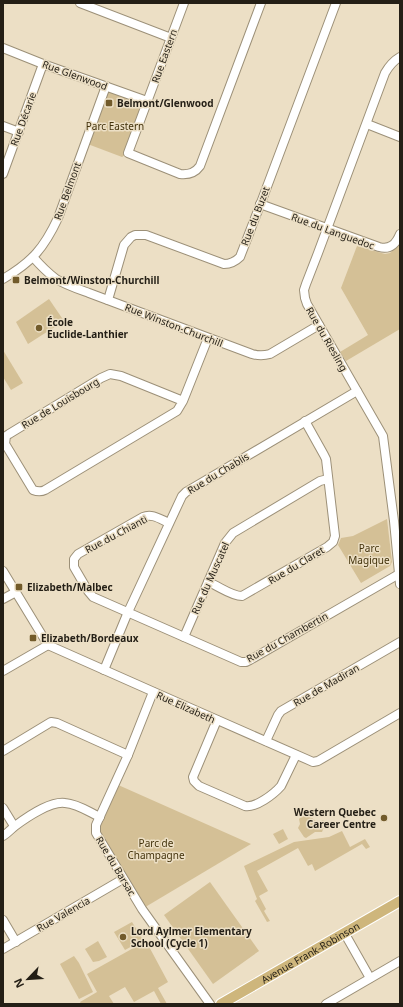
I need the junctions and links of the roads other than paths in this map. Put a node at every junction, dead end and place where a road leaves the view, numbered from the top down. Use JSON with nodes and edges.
{"nodes":[{"id":1,"x":80,"y":3,"type":"edge"},
{"id":2,"x":184,"y":3,"type":"edge"},
{"id":3,"x":262,"y":3,"type":"edge"},
{"id":4,"x":336,"y":3,"type":"edge"},
{"id":5,"x":171,"y":38,"type":"junction"},
{"id":6,"x":3,"y":48,"type":"edge"},
{"id":7,"x":400,"y":57,"type":"edge"},
{"id":8,"x":43,"y":64,"type":"junction"},
{"id":9,"x":106,"y":86,"type":"junction"},
{"id":10,"x":148,"y":101,"type":"junction"},
{"id":11,"x":367,"y":124,"type":"junction"},
{"id":12,"x":3,"y":126,"type":"edge"},
{"id":13,"x":19,"y":132,"type":"junction"},
{"id":14,"x":400,"y":137,"type":"edge"},
{"id":15,"x":3,"y":174,"type":"edge"},
{"id":16,"x":260,"y":204,"type":"junction"},
{"id":17,"x":327,"y":229,"type":"junction"},
{"id":18,"x":400,"y":234,"type":"edge"},
{"id":19,"x":33,"y":257,"type":"junction"},
{"id":20,"x":3,"y":279,"type":"edge"},
{"id":21,"x":108,"y":300,"type":"junction"},
{"id":22,"x":319,"y":325,"type":"junction"},
{"id":23,"x":208,"y":338,"type":"junction"},
{"id":24,"x":356,"y":390,"type":"junction"},
{"id":25,"x":183,"y":401,"type":"junction"},
{"id":26,"x":305,"y":421,"type":"junction"},
{"id":27,"x":328,"y":478,"type":"junction"},
{"id":28,"x":397,"y":520,"type":"edge"},
{"id":29,"x":169,"y":523,"type":"junction"},
{"id":30,"x":3,"y":571,"type":"edge"},
{"id":31,"x":399,"y":574,"type":"junction"},
{"id":32,"x":208,"y":582,"type":"junction"},
{"id":33,"x":400,"y":584,"type":"edge"},
{"id":34,"x":16,"y":592,"type":"junction"},
{"id":35,"x":3,"y":599,"type":"edge"},
{"id":36,"x":128,"y":612,"type":"junction"},
{"id":37,"x":184,"y":637,"type":"junction"},
{"id":38,"x":400,"y":642,"type":"edge"},
{"id":39,"x":48,"y":645,"type":"junction"},
{"id":40,"x":104,"y":670,"type":"junction"},
{"id":41,"x":3,"y":671,"type":"edge"},
{"id":42,"x":153,"y":692,"type":"junction"},
{"id":43,"x":400,"y":714,"type":"edge"},
{"id":44,"x":218,"y":720,"type":"junction"},
{"id":45,"x":266,"y":741,"type":"junction"},
{"id":46,"x":3,"y":751,"type":"edge"},
{"id":47,"x":128,"y":755,"type":"junction"},
{"id":48,"x":296,"y":755,"type":"junction"},
{"id":49,"x":3,"y":808,"type":"edge"},
{"id":50,"x":100,"y":817,"type":"junction"},
{"id":51,"x":14,"y":826,"type":"junction"},
{"id":52,"x":3,"y":836,"type":"edge"},
{"id":53,"x":123,"y":879,"type":"junction"},
{"id":54,"x":400,"y":901,"type":"edge"},
{"id":55,"x":3,"y":920,"type":"edge"},
{"id":56,"x":345,"y":934,"type":"junction"},
{"id":57,"x":16,"y":942,"type":"junction"},
{"id":58,"x":3,"y":949,"type":"edge"},
{"id":59,"x":400,"y":961,"type":"edge"},
{"id":60,"x":370,"y":978,"type":"junction"},
{"id":61,"x":210,"y":1004,"type":"edge"},
{"id":62,"x":221,"y":1004,"type":"edge"},
{"id":63,"x":326,"y":1004,"type":"edge"}],
"edges":[{"from":1,"to":5,"type":"street"},
{"from":2,"to":5,"type":"street","name":"Rue Eastern"},
{"from":3,"to":10,"type":"street","name":"Rue Eastern"},
{"from":4,"to":16,"type":"street","name":"Rue du Buzet"},
{"from":5,"to":10,"type":"street","name":"Rue Eastern"},
{"from":6,"to":8,"type":"street","name":"Rue Glenwood"},
{"from":7,"to":11,"type":"street","name":"Rue du Riesling"},
{"from":8,"to":9,"type":"street","name":"Rue Glenwood"},
{"from":8,"to":13,"type":"street","name":"Rue Décarie"},
{"from":9,"to":10,"type":"street","name":"Rue Glenwood"},
{"from":9,"to":19,"type":"street","name":"Rue Belmont"},
{"from":11,"to":14,"type":"street"},
{"from":11,"to":17,"type":"street","name":"Rue du Riesling"},
{"from":12,"to":13,"type":"street"},
{"from":13,"to":15,"type":"street","name":"Rue Décarie"},
{"from":16,"to":17,"type":"street","name":"Rue du Languedoc"},
{"from":16,"to":21,"type":"street","name":"Rue du Buzet"},
{"from":17,"to":18,"type":"street","name":"Rue du Languedoc"},
{"from":17,"to":22,"type":"street","name":"Rue du Riesling"},
{"from":19,"to":20,"type":"street","name":"Rue Belmont"},
{"from":19,"to":21,"type":"street","name":"Rue Winston-Churchill"},
{"from":21,"to":23,"type":"street","name":"Rue Winston-Churchill"},
{"from":22,"to":23,"type":"street","name":"Rue Winston-Churchill"},
{"from":22,"to":24,"type":"street","name":"Rue du Riesling"},
{"from":23,"to":25,"type":"street","name":"Rue de Louisbourg"},
{"from":24,"to":26,"type":"street","name":"Rue du Chablis"},
{"from":24,"to":28,"type":"street","name":"Rue du Riesling"},
{"from":25,"to":25,"type":"street","name":"Rue de Louisbourg"},
{"from":26,"to":27,"type":"street","name":"Rue du Claret"},
{"from":26,"to":29,"type":"street","name":"Rue du Chablis"},
{"from":27,"to":32,"type":"street","name":"Rue du Muscatel"},
{"from":27,"to":32,"type":"street","name":"Rue du Claret"},
{"from":28,"to":31,"type":"street","name":"Rue du Riesling"},
{"from":29,"to":36,"type":"street","name":"Rue du Chablis"},
{"from":29,"to":36,"type":"street","name":"Rue du Chianti"},
{"from":30,"to":34,"type":"street"},
{"from":31,"to":33,"type":"street","name":"Rue du Riesling"},
{"from":31,"to":37,"type":"street","name":"Rue du Chambertin"},
{"from":32,"to":37,"type":"street","name":"Rue du Muscatel"},
{"from":34,"to":35,"type":"street"},
{"from":34,"to":39,"type":"street"},
{"from":36,"to":37,"type":"street","name":"Rue du Chambertin"},
{"from":36,"to":40,"type":"street","name":"Rue du Chablis"},
{"from":38,"to":45,"type":"street","name":"Rue de Madiran"},
{"from":39,"to":40,"type":"street","name":"Rue Elizabeth"},
{"from":39,"to":41,"type":"street"},
{"from":40,"to":42,"type":"street","name":"Rue Elizabeth"},
{"from":42,"to":44,"type":"street","name":"Rue Elizabeth"},
{"from":42,"to":47,"type":"street","name":"Rue du Barsac"},
{"from":43,"to":48,"type":"street","name":"Rue Elizabeth"},
{"from":44,"to":45,"type":"street","name":"Rue Elizabeth"},
{"from":44,"to":48,"type":"street"},
{"from":45,"to":48,"type":"street","name":"Rue Elizabeth"},
{"from":46,"to":47,"type":"street"},
{"from":47,"to":50,"type":"street","name":"Rue du Barsac"},
{"from":49,"to":51,"type":"street"},
{"from":50,"to":51,"type":"street"},
{"from":50,"to":53,"type":"street","name":"Rue du Barsac"},
{"from":51,"to":52,"type":"street"},
{"from":53,"to":57,"type":"street","name":"Rue Valencia"},
{"from":53,"to":61,"type":"street","name":"Rue du Barsac"},
{"from":54,"to":56,"type":"main road","name":"Avenue Frank-Robinson"},
{"from":55,"to":57,"type":"street"},
{"from":56,"to":60,"type":"street"},
{"from":56,"to":62,"type":"main road","name":"Avenue Frank-Robinson"},
{"from":57,"to":58,"type":"street","name":"Rue Valencia"},
{"from":59,"to":60,"type":"street"},
{"from":60,"to":63,"type":"street"}]}
